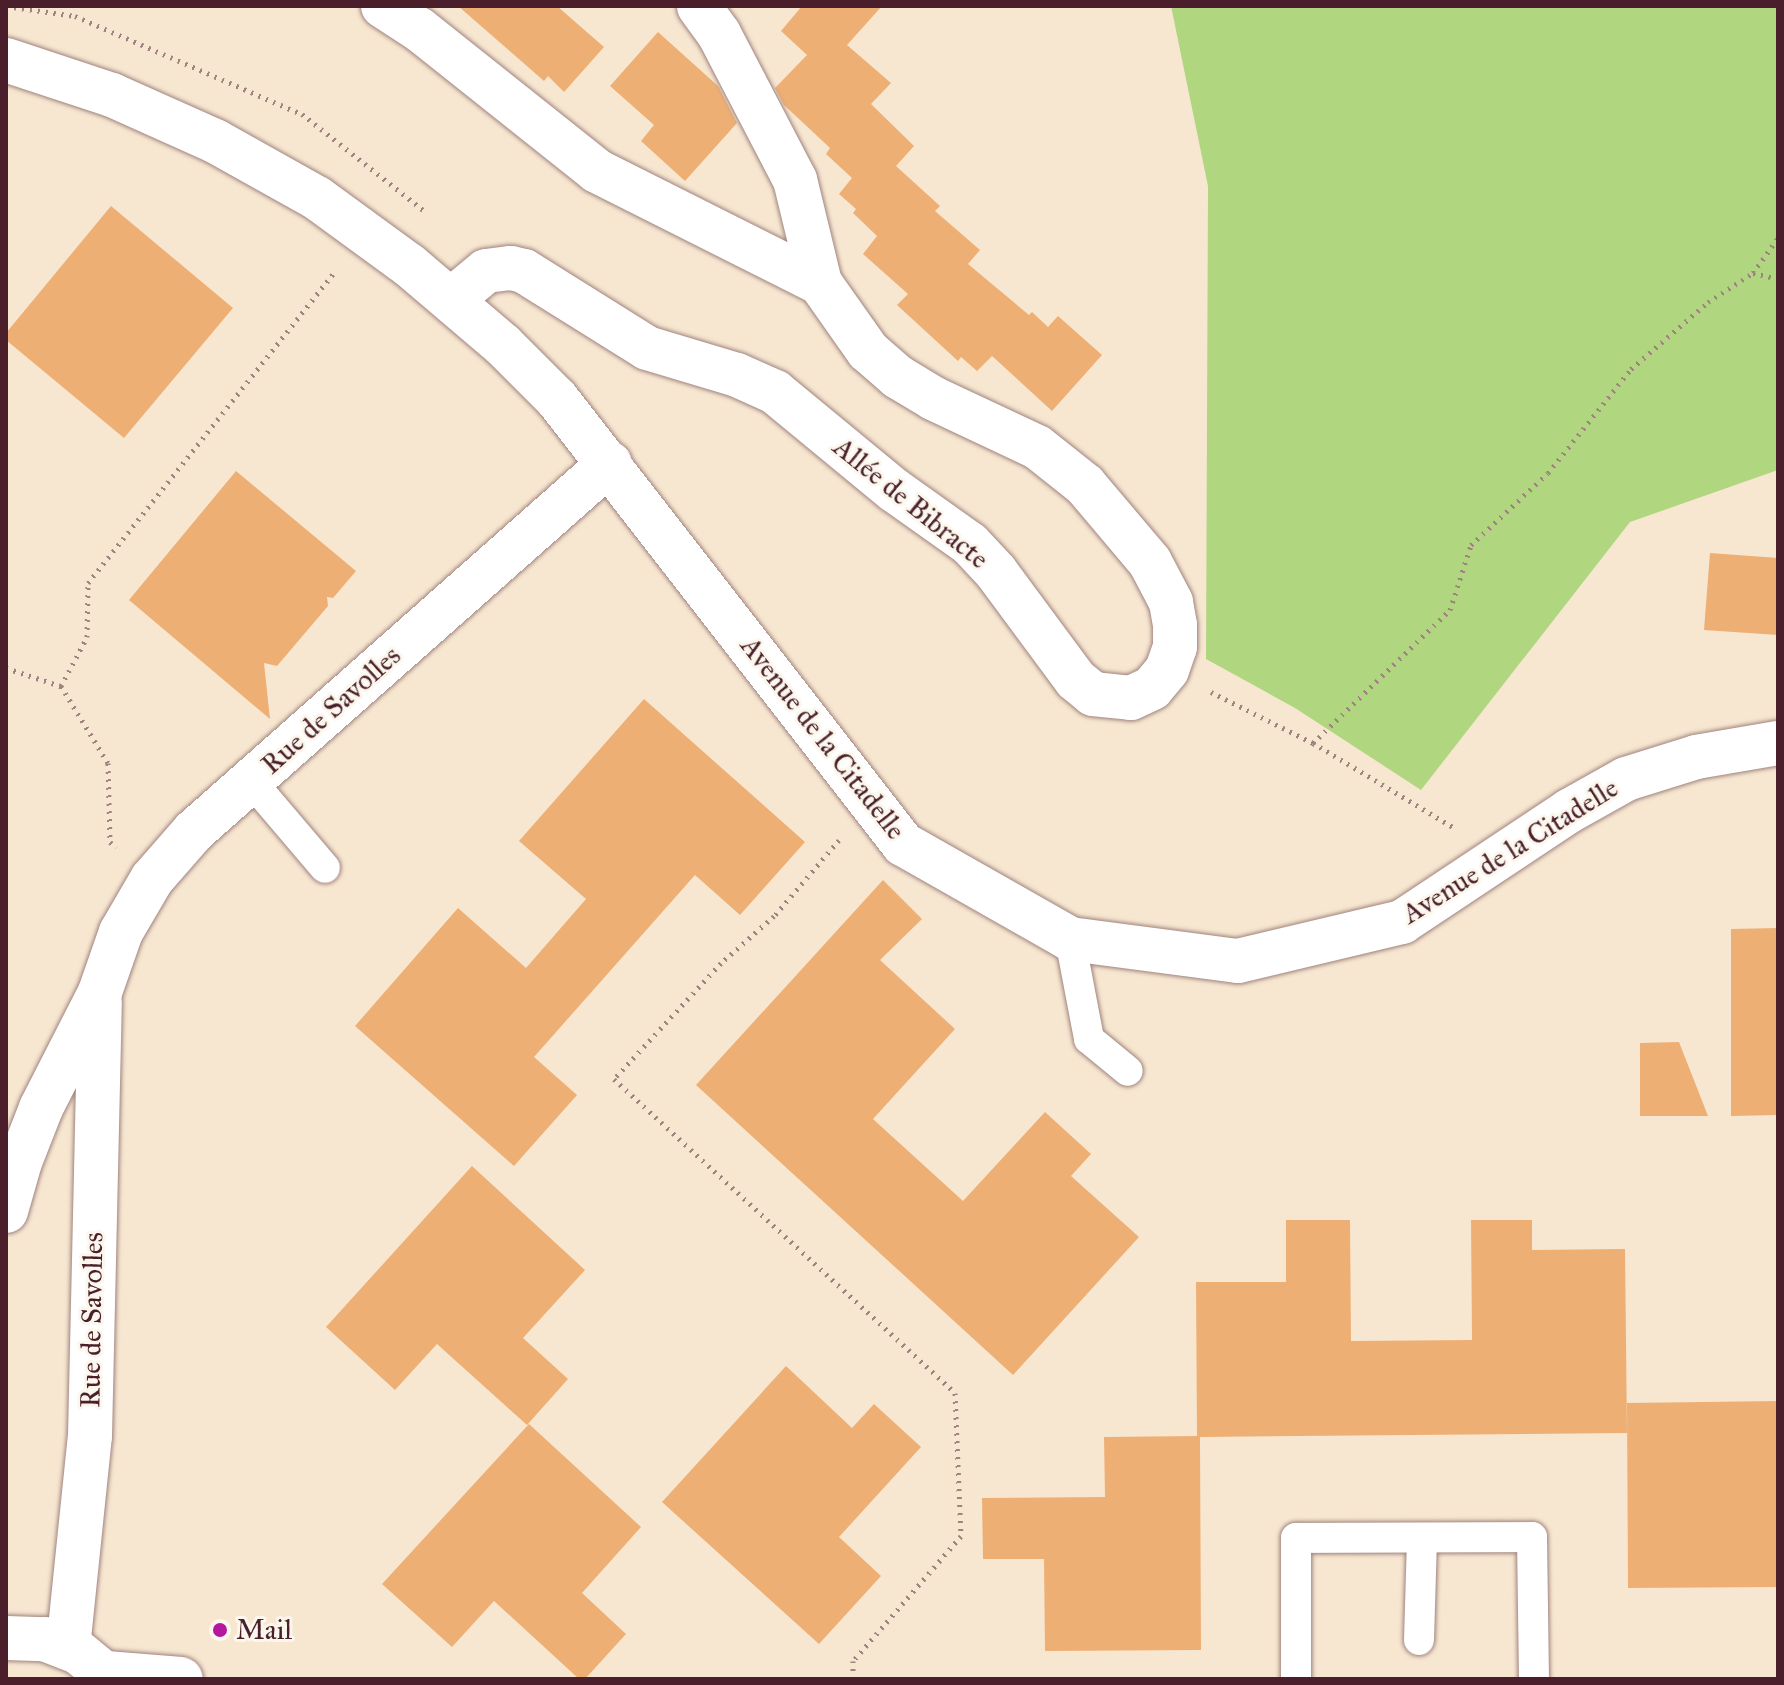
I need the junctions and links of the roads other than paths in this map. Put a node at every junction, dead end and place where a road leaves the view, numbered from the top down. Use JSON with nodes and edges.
{"nodes":[{"id":1,"x":383,"y":6,"type":"edge"},
{"id":2,"x":699,"y":6,"type":"edge"},
{"id":3,"x":6,"y":60,"type":"edge"},
{"id":4,"x":820,"y":283,"type":"junction"},
{"id":5,"x":451,"y":300,"type":"junction"},
{"id":6,"x":610,"y":463,"type":"junction"},
{"id":7,"x":1778,"y":743,"type":"edge"},
{"id":8,"x":251,"y":781,"type":"junction"},
{"id":9,"x":325,"y":868,"type":"dead end"},
{"id":10,"x":1070,"y":939,"type":"junction"},
{"id":11,"x":100,"y":992,"type":"junction"},
{"id":12,"x":1128,"y":1071,"type":"dead end"},
{"id":13,"x":6,"y":1211,"type":"edge"},
{"id":14,"x":1422,"y":1538,"type":"junction"},
{"id":15,"x":6,"y":1638,"type":"edge"},
{"id":16,"x":1419,"y":1640,"type":"dead end"},
{"id":17,"x":68,"y":1648,"type":"junction"},
{"id":18,"x":108,"y":1676,"type":"edge"},
{"id":19,"x":181,"y":1679,"type":"edge"},
{"id":20,"x":1296,"y":1679,"type":"edge"},
{"id":21,"x":1534,"y":1679,"type":"edge"}],
"edges":[{"from":1,"to":4,"type":"street"},
{"from":2,"to":4,"type":"street"},
{"from":3,"to":5,"type":"street","name":"Avenue de la Citadelle"},
{"from":4,"to":5,"type":"street","name":"Allée de Bibracte"},
{"from":5,"to":6,"type":"street","name":"Avenue de la Citadelle"},
{"from":6,"to":8,"type":"street","name":"Rue de Savolles"},
{"from":6,"to":10,"type":"street","name":"Avenue de la Citadelle"},
{"from":7,"to":10,"type":"street","name":"Avenue de la Citadelle"},
{"from":8,"to":9,"type":"lane"},
{"from":8,"to":11,"type":"street","name":"Rue de Savolles"},
{"from":10,"to":12,"type":"lane"},
{"from":11,"to":13,"type":"street","name":"Rue de Savolles"},
{"from":11,"to":17,"type":"street","name":"Rue de Savolles"},
{"from":14,"to":16,"type":"lane"},
{"from":14,"to":20,"type":"lane"},
{"from":14,"to":21,"type":"lane"},
{"from":15,"to":17,"type":"street"},
{"from":17,"to":18,"type":"street"},
{"from":18,"to":19,"type":"street"}]}
